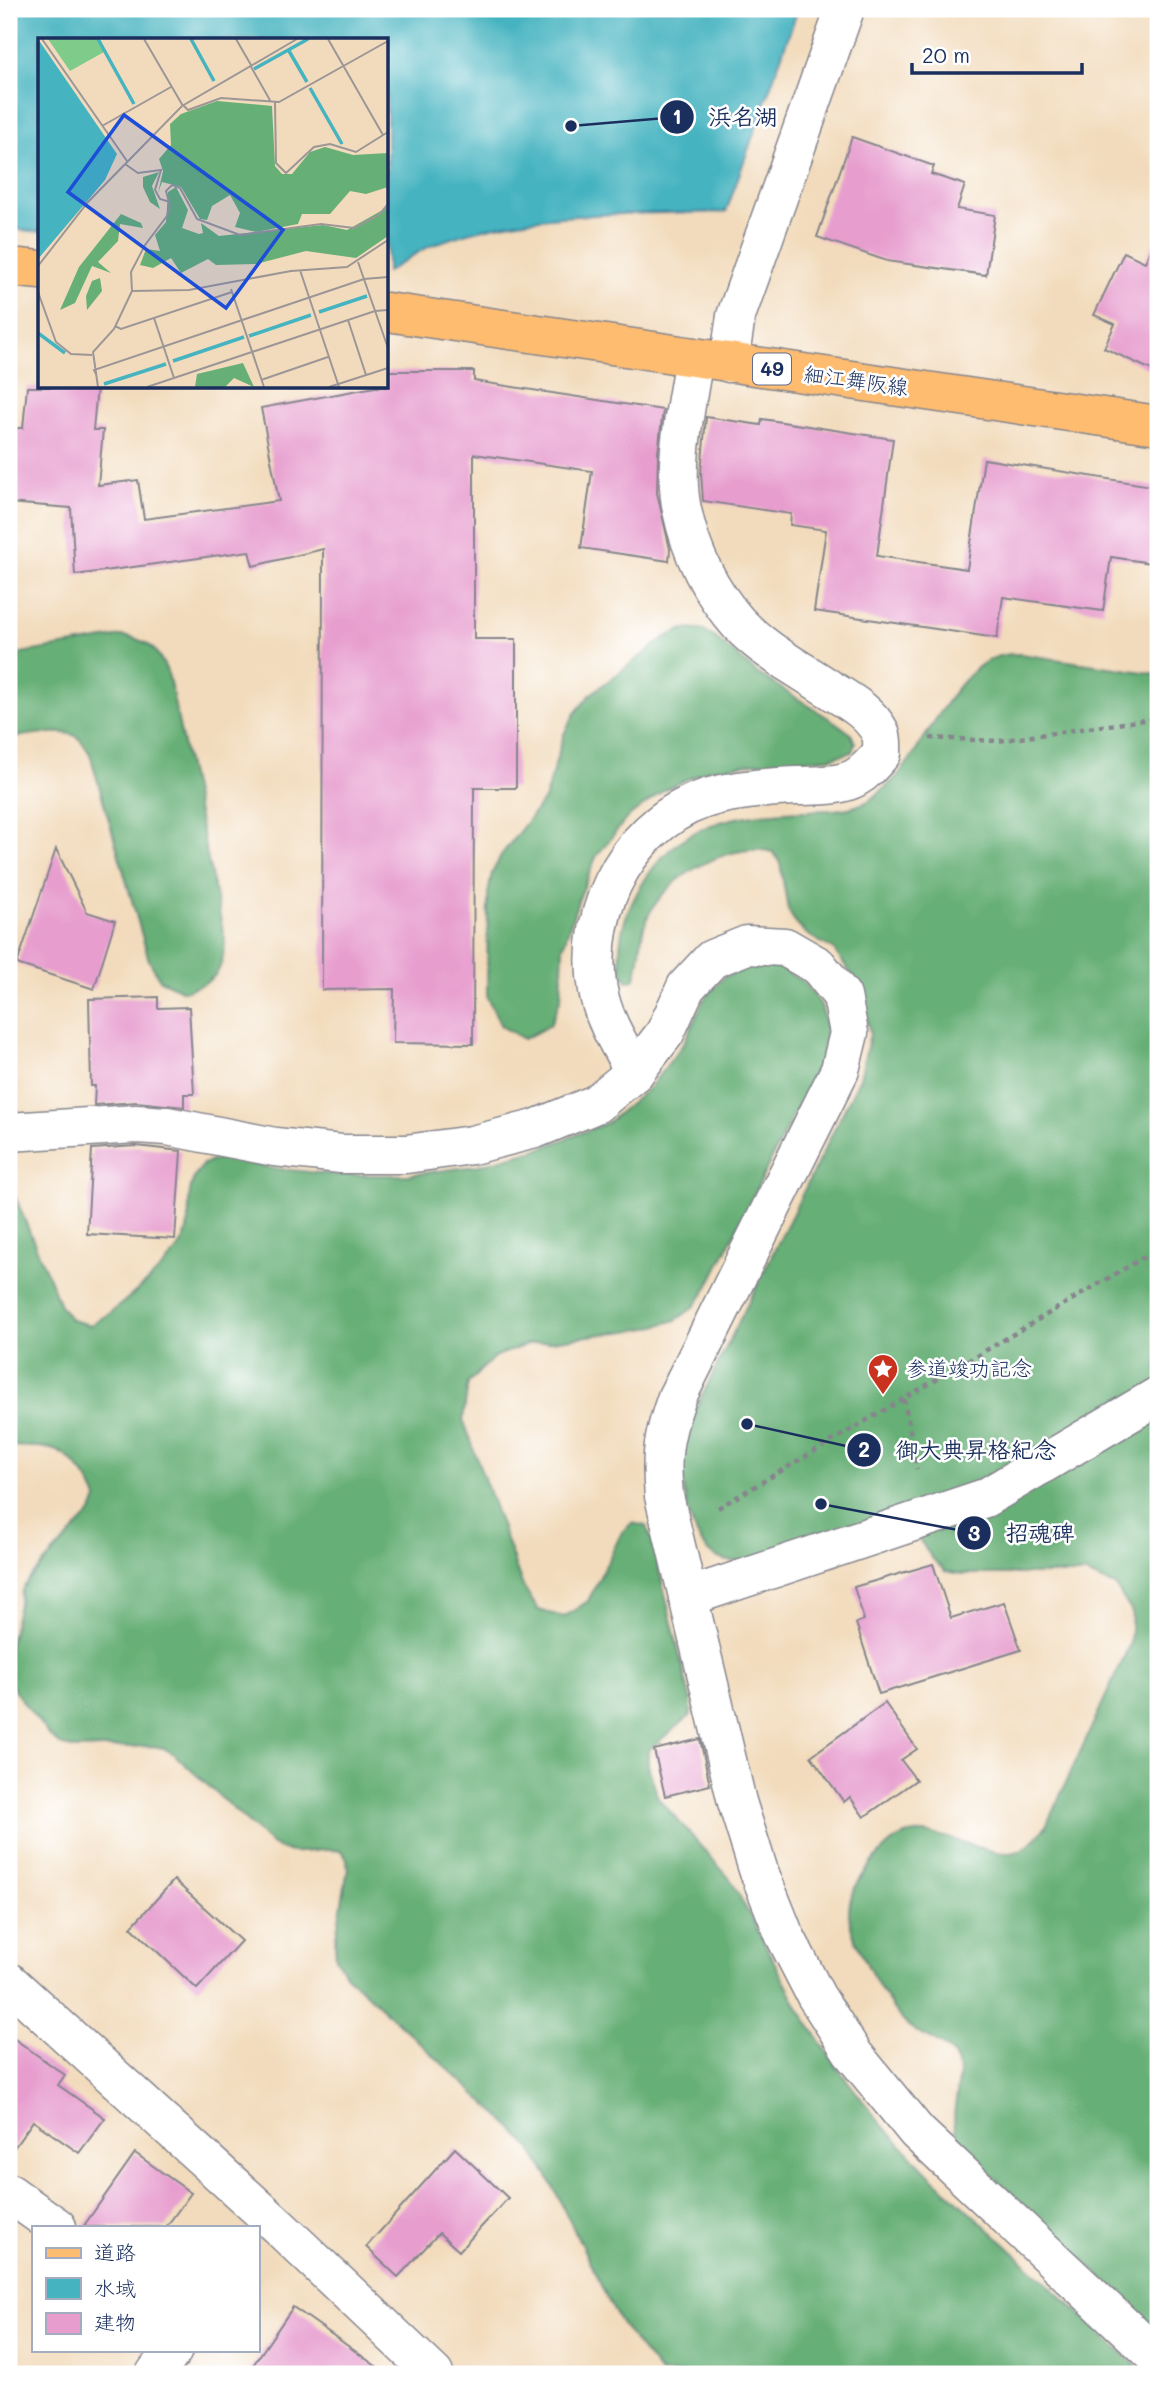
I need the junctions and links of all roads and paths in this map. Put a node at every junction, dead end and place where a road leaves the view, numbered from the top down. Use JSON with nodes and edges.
{"nodes":[{"id":1,"x":845,"y":9,"type":"edge"},
{"id":2,"x":9,"y":267,"type":"edge"},
{"id":3,"x":38,"y":270,"type":"edge"},
{"id":4,"x":388,"y":312,"type":"edge"},
{"id":5,"x":711,"y":360,"type":"junction"},
{"id":6,"x":1158,"y":425,"type":"edge"},
{"id":7,"x":1158,"y":718,"type":"edge"},
{"id":8,"x":882,"y":735,"type":"junction"},
{"id":9,"x":635,"y":1072,"type":"junction"},
{"id":10,"x":9,"y":1132,"type":"edge"},
{"id":11,"x":1158,"y":1250,"type":"edge"},
{"id":12,"x":1158,"y":1396,"type":"edge"},
{"id":13,"x":904,"y":1399,"type":"junction"},
{"id":14,"x":716,"y":1509,"type":"dead end"},
{"id":15,"x":926,"y":1518,"type":"junction"},
{"id":16,"x":688,"y":1597,"type":"junction"},
{"id":17,"x":9,"y":1982,"type":"edge"},
{"id":18,"x":9,"y":2193,"type":"edge"},
{"id":19,"x":56,"y":2226,"type":"edge"},
{"id":20,"x":256,"y":2226,"type":"edge"},
{"id":21,"x":267,"y":2237,"type":"edge"},
{"id":22,"x":172,"y":2352,"type":"edge"},
{"id":23,"x":1158,"y":2358,"type":"edge"},
{"id":24,"x":155,"y":2374,"type":"edge"},
{"id":25,"x":433,"y":2374,"type":"edge"}],
"edges":[{"from":1,"to":5,"type":"street"},
{"from":2,"to":3,"type":"main road"},
{"from":4,"to":5,"type":"main road","name":"細江舞阪線","number":"49"},
{"from":5,"to":6,"type":"main road","name":"細江舞阪線","number":"49"},
{"from":5,"to":8,"type":"street"},
{"from":7,"to":8,"type":"path"},
{"from":8,"to":9,"type":"street"},
{"from":9,"to":10,"type":"street"},
{"from":9,"to":16,"type":"street"},
{"from":11,"to":13,"type":"path"},
{"from":12,"to":15,"type":"street"},
{"from":13,"to":14,"type":"path"},
{"from":13,"to":15,"type":"path"},
{"from":15,"to":16,"type":"street"},
{"from":16,"to":23,"type":"street"},
{"from":17,"to":20,"type":"street"},
{"from":18,"to":19,"type":"street"},
{"from":21,"to":25,"type":"street"},
{"from":22,"to":24,"type":"street"}]}
